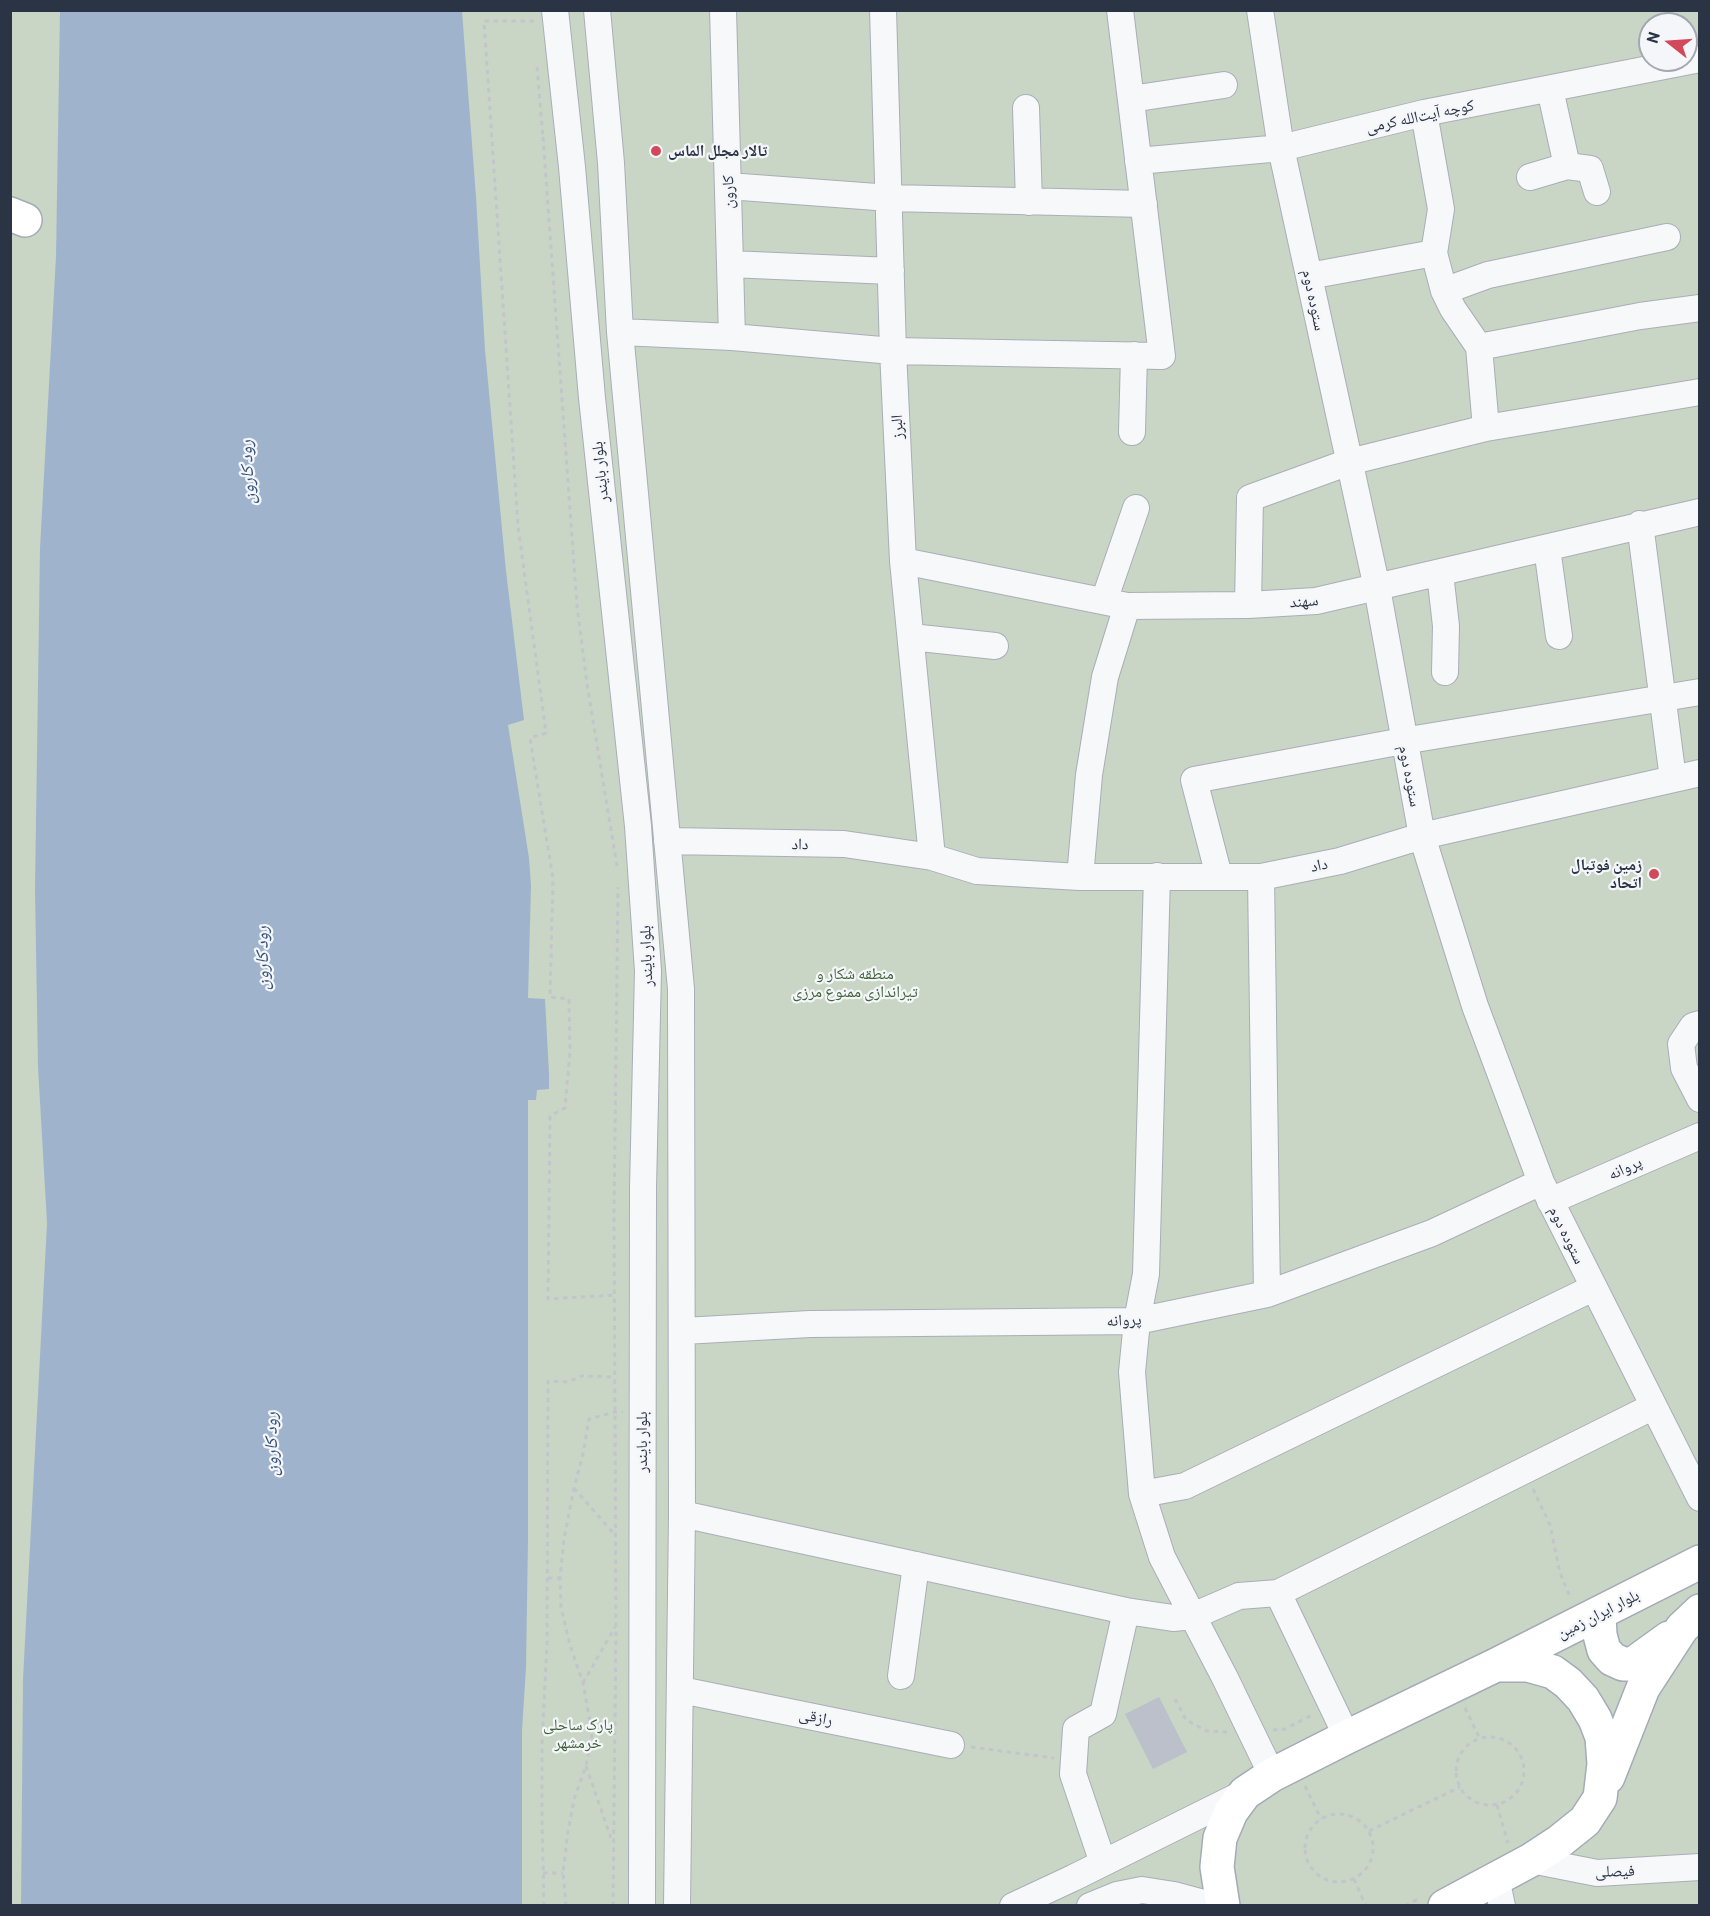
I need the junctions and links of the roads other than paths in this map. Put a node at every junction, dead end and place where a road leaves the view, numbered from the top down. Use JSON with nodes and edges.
{"nodes":[{"id":1,"x":597,"y":10,"type":"edge"},
{"id":2,"x":723,"y":10,"type":"edge"},
{"id":3,"x":884,"y":10,"type":"edge"},
{"id":4,"x":1120,"y":10,"type":"edge"},
{"id":5,"x":1260,"y":10,"type":"edge"},
{"id":6,"x":544,"y":16,"type":"edge"},
{"id":7,"x":1700,"y":59,"type":"edge"},
{"id":8,"x":1224,"y":85,"type":"dead end"},
{"id":9,"x":1550,"y":89,"type":"junction"},
{"id":10,"x":1131,"y":99,"type":"junction"},
{"id":11,"x":1026,"y":108,"type":"dead end"},
{"id":12,"x":1424,"y":113,"type":"junction"},
{"id":13,"x":1281,"y":148,"type":"junction"},
{"id":14,"x":1138,"y":161,"type":"junction"},
{"id":15,"x":1567,"y":166,"type":"junction"},
{"id":16,"x":1530,"y":177,"type":"dead end"},
{"id":17,"x":728,"y":186,"type":"junction"},
{"id":18,"x":1597,"y":192,"type":"dead end"},
{"id":19,"x":890,"y":198,"type":"junction"},
{"id":20,"x":1029,"y":202,"type":"junction"},
{"id":21,"x":1144,"y":204,"type":"junction"},
{"id":22,"x":1667,"y":237,"type":"dead end"},
{"id":23,"x":1434,"y":253,"type":"junction"},
{"id":24,"x":730,"y":264,"type":"junction"},
{"id":25,"x":891,"y":271,"type":"junction"},
{"id":26,"x":1309,"y":276,"type":"junction"},
{"id":27,"x":1444,"y":291,"type":"junction"},
{"id":28,"x":1700,"y":308,"type":"edge"},
{"id":29,"x":620,"y":332,"type":"junction"},
{"id":30,"x":732,"y":337,"type":"junction"},
{"id":31,"x":1479,"y":346,"type":"junction"},
{"id":32,"x":893,"y":351,"type":"junction"},
{"id":33,"x":1134,"y":355,"type":"junction"},
{"id":34,"x":1700,"y":392,"type":"edge"},
{"id":35,"x":627,"y":395,"type":"junction"},
{"id":36,"x":592,"y":398,"type":"junction"},
{"id":37,"x":1486,"y":428,"type":"junction"},
{"id":38,"x":1132,"y":432,"type":"dead end"},
{"id":39,"x":1349,"y":462,"type":"junction"},
{"id":40,"x":1136,"y":508,"type":"dead end"},
{"id":41,"x":1700,"y":512,"type":"edge"},
{"id":42,"x":1640,"y":524,"type":"junction"},
{"id":43,"x":1547,"y":548,"type":"junction"},
{"id":44,"x":903,"y":561,"type":"junction"},
{"id":45,"x":1440,"y":573,"type":"junction"},
{"id":46,"x":1377,"y":588,"type":"junction"},
{"id":47,"x":1115,"y":604,"type":"junction"},
{"id":48,"x":1248,"y":605,"type":"junction"},
{"id":49,"x":1559,"y":636,"type":"dead end"},
{"id":50,"x":911,"y":637,"type":"junction"},
{"id":51,"x":995,"y":646,"type":"dead end"},
{"id":52,"x":1445,"y":672,"type":"dead end"},
{"id":53,"x":1700,"y":692,"type":"edge"},
{"id":54,"x":1662,"y":697,"type":"junction"},
{"id":55,"x":1403,"y":741,"type":"junction"},
{"id":56,"x":1700,"y":773,"type":"edge"},
{"id":57,"x":1673,"y":779,"type":"junction"},
{"id":58,"x":1422,"y":837,"type":"junction"},
{"id":59,"x":668,"y":841,"type":"junction"},
{"id":60,"x":931,"y":850,"type":"junction"},
{"id":61,"x":1157,"y":876,"type":"junction"},
{"id":62,"x":1219,"y":876,"type":"junction"},
{"id":63,"x":1080,"y":877,"type":"junction"},
{"id":64,"x":1261,"y":877,"type":"junction"},
{"id":65,"x":1700,"y":1024,"type":"edge"},
{"id":66,"x":1700,"y":1099,"type":"edge"},
{"id":67,"x":1700,"y":1136,"type":"edge"},
{"id":68,"x":1545,"y":1191,"type":"junction"},
{"id":69,"x":1593,"y":1288,"type":"junction"},
{"id":70,"x":1267,"y":1294,"type":"junction"},
{"id":71,"x":1137,"y":1321,"type":"junction"},
{"id":72,"x":683,"y":1331,"type":"junction"},
{"id":73,"x":1652,"y":1407,"type":"junction"},
{"id":74,"x":1142,"y":1494,"type":"junction"},
{"id":75,"x":1700,"y":1498,"type":"edge"},
{"id":76,"x":682,"y":1514,"type":"junction"},
{"id":77,"x":1700,"y":1562,"type":"edge"},
{"id":78,"x":916,"y":1564,"type":"junction"},
{"id":79,"x":1278,"y":1593,"type":"junction"},
{"id":80,"x":1126,"y":1611,"type":"junction"},
{"id":81,"x":1193,"y":1616,"type":"junction"},
{"id":82,"x":1590,"y":1618,"type":"junction"},
{"id":83,"x":1691,"y":1619,"type":"edge"},
{"id":84,"x":1496,"y":1665,"type":"junction"},
{"id":85,"x":901,"y":1676,"type":"dead end"},
{"id":86,"x":681,"y":1690,"type":"junction"},
{"id":87,"x":1347,"y":1737,"type":"junction"},
{"id":88,"x":951,"y":1745,"type":"road end"},
{"id":89,"x":1272,"y":1775,"type":"junction"},
{"id":90,"x":1245,"y":1793,"type":"junction"},
{"id":91,"x":1600,"y":1798,"type":"junction"},
{"id":92,"x":1103,"y":1863,"type":"junction"},
{"id":93,"x":1700,"y":1867,"type":"edge"},
{"id":94,"x":1510,"y":1874,"type":"edge"},
{"id":95,"x":1436,"y":1900,"type":"edge"},
{"id":96,"x":642,"y":1905,"type":"edge"},
{"id":97,"x":677,"y":1905,"type":"edge"},
{"id":98,"x":1013,"y":1905,"type":"edge"},
{"id":99,"x":1090,"y":1905,"type":"edge"},
{"id":100,"x":1215,"y":1905,"type":"edge"},
{"id":101,"x":1223,"y":1905,"type":"edge"}],
"edges":[{"from":1,"to":29,"type":"street","name":"بلوار بایندر"},
{"from":2,"to":17,"type":"street","name":"کارون"},
{"from":3,"to":19,"type":"street","name":"البرز"},
{"from":4,"to":10,"type":"street"},
{"from":5,"to":13,"type":"street","name":"ستوده دوم"},
{"from":6,"to":36,"type":"street","name":"بلوار بایندر"},
{"from":7,"to":9,"type":"street","name":"کوچه آیت‌الله کرمی"},
{"from":8,"to":10,"type":"street"},
{"from":9,"to":12,"type":"street","name":"کوچه آیت‌الله کرمی"},
{"from":9,"to":15,"type":"street"},
{"from":10,"to":14,"type":"street"},
{"from":11,"to":20,"type":"street"},
{"from":12,"to":13,"type":"street","name":"کوچه آیت‌الله کرمی"},
{"from":12,"to":23,"type":"street"},
{"from":13,"to":14,"type":"street","name":"کوچه آیت‌الله کرمی"},
{"from":13,"to":26,"type":"street","name":"ستوده دوم"},
{"from":14,"to":21,"type":"street"},
{"from":15,"to":16,"type":"street"},
{"from":15,"to":18,"type":"street"},
{"from":17,"to":19,"type":"street"},
{"from":17,"to":24,"type":"street","name":"کارون"},
{"from":19,"to":20,"type":"street"},
{"from":19,"to":25,"type":"street","name":"البرز"},
{"from":20,"to":21,"type":"street"},
{"from":21,"to":33,"type":"street"},
{"from":22,"to":27,"type":"street"},
{"from":23,"to":26,"type":"street"},
{"from":23,"to":27,"type":"street"},
{"from":24,"to":25,"type":"street"},
{"from":24,"to":30,"type":"street","name":"کارون"},
{"from":25,"to":32,"type":"street","name":"البرز"},
{"from":26,"to":39,"type":"street","name":"ستوده دوم"},
{"from":27,"to":31,"type":"street"},
{"from":28,"to":31,"type":"street"},
{"from":29,"to":30,"type":"street"},
{"from":29,"to":35,"type":"street","name":"بلوار بایندر"},
{"from":30,"to":32,"type":"street"},
{"from":31,"to":37,"type":"street"},
{"from":32,"to":33,"type":"street"},
{"from":32,"to":44,"type":"street","name":"البرز"},
{"from":33,"to":38,"type":"street"},
{"from":34,"to":37,"type":"street"},
{"from":35,"to":36,"type":"street"},
{"from":35,"to":59,"type":"street","name":"بلوار بایندر"},
{"from":36,"to":96,"type":"street","name":"بلوار بایندر"},
{"from":37,"to":39,"type":"street"},
{"from":39,"to":46,"type":"street","name":"ستوده دوم"},
{"from":39,"to":48,"type":"street"},
{"from":40,"to":47,"type":"street"},
{"from":41,"to":42,"type":"street","name":"سهند"},
{"from":42,"to":43,"type":"street","name":"سهند"},
{"from":42,"to":54,"type":"street"},
{"from":43,"to":45,"type":"street","name":"سهند"},
{"from":43,"to":49,"type":"street"},
{"from":44,"to":47,"type":"street","name":"سهند"},
{"from":44,"to":50,"type":"street","name":"البرز"},
{"from":45,"to":46,"type":"street","name":"سهند"},
{"from":45,"to":52,"type":"street"},
{"from":46,"to":48,"type":"street","name":"سهند"},
{"from":46,"to":55,"type":"street","name":"ستوده دوم"},
{"from":47,"to":48,"type":"street","name":"سهند"},
{"from":47,"to":63,"type":"street"},
{"from":50,"to":51,"type":"street"},
{"from":50,"to":60,"type":"street","name":"البرز"},
{"from":53,"to":54,"type":"street"},
{"from":54,"to":55,"type":"street"},
{"from":54,"to":57,"type":"street"},
{"from":55,"to":58,"type":"street","name":"ستوده دوم"},
{"from":55,"to":62,"type":"street"},
{"from":56,"to":57,"type":"street","name":"داد"},
{"from":57,"to":58,"type":"street","name":"داد"},
{"from":58,"to":64,"type":"street","name":"داد"},
{"from":58,"to":68,"type":"street","name":"ستوده دوم"},
{"from":59,"to":60,"type":"street","name":"داد"},
{"from":59,"to":72,"type":"street","name":"بلوار بایندر"},
{"from":60,"to":63,"type":"street","name":"داد"},
{"from":61,"to":62,"type":"street","name":"داد"},
{"from":61,"to":63,"type":"street","name":"داد"},
{"from":61,"to":71,"type":"street"},
{"from":62,"to":64,"type":"street","name":"داد"},
{"from":64,"to":70,"type":"street"},
{"from":65,"to":66,"type":"street"},
{"from":67,"to":68,"type":"street","name":"پروانه"},
{"from":68,"to":69,"type":"street","name":"ستوده دوم"},
{"from":68,"to":70,"type":"street","name":"پروانه"},
{"from":69,"to":73,"type":"street","name":"ستوده دوم"},
{"from":69,"to":74,"type":"street"},
{"from":70,"to":71,"type":"street","name":"پروانه"},
{"from":71,"to":72,"type":"street","name":"پروانه"},
{"from":71,"to":74,"type":"street"},
{"from":72,"to":76,"type":"street","name":"بلوار بایندر"},
{"from":73,"to":75,"type":"street","name":"ستوده دوم"},
{"from":73,"to":79,"type":"street"},
{"from":74,"to":81,"type":"street"},
{"from":76,"to":78,"type":"street"},
{"from":76,"to":86,"type":"street","name":"بلوار بایندر"},
{"from":77,"to":82,"type":"main road","name":"بلوار ایران زمین"},
{"from":78,"to":80,"type":"street"},
{"from":78,"to":85,"type":"street"},
{"from":79,"to":81,"type":"street"},
{"from":79,"to":87,"type":"street"},
{"from":80,"to":81,"type":"street"},
{"from":80,"to":92,"type":"street"},
{"from":81,"to":89,"type":"street"},
{"from":82,"to":83,"type":"main road"},
{"from":82,"to":84,"type":"main road","name":"بلوار ایران زمین"},
{"from":83,"to":91,"type":"main road"},
{"from":84,"to":87,"type":"main road","name":"بلوار ایران زمین"},
{"from":84,"to":91,"type":"main road"},
{"from":86,"to":88,"type":"street","name":"رازقی"},
{"from":86,"to":97,"type":"street","name":"بلوار بایندر"},
{"from":87,"to":89,"type":"main road","name":"بلوار ایران زمین"},
{"from":89,"to":90,"type":"main road","name":"بلوار ایران زمین"},
{"from":90,"to":92,"type":"street"},
{"from":90,"to":101,"type":"main road"},
{"from":91,"to":94,"type":"main road"},
{"from":92,"to":98,"type":"street"},
{"from":93,"to":94,"type":"street","name":"فیصلی"},
{"from":94,"to":95,"type":"main road"},
{"from":99,"to":100,"type":"street"}]}
